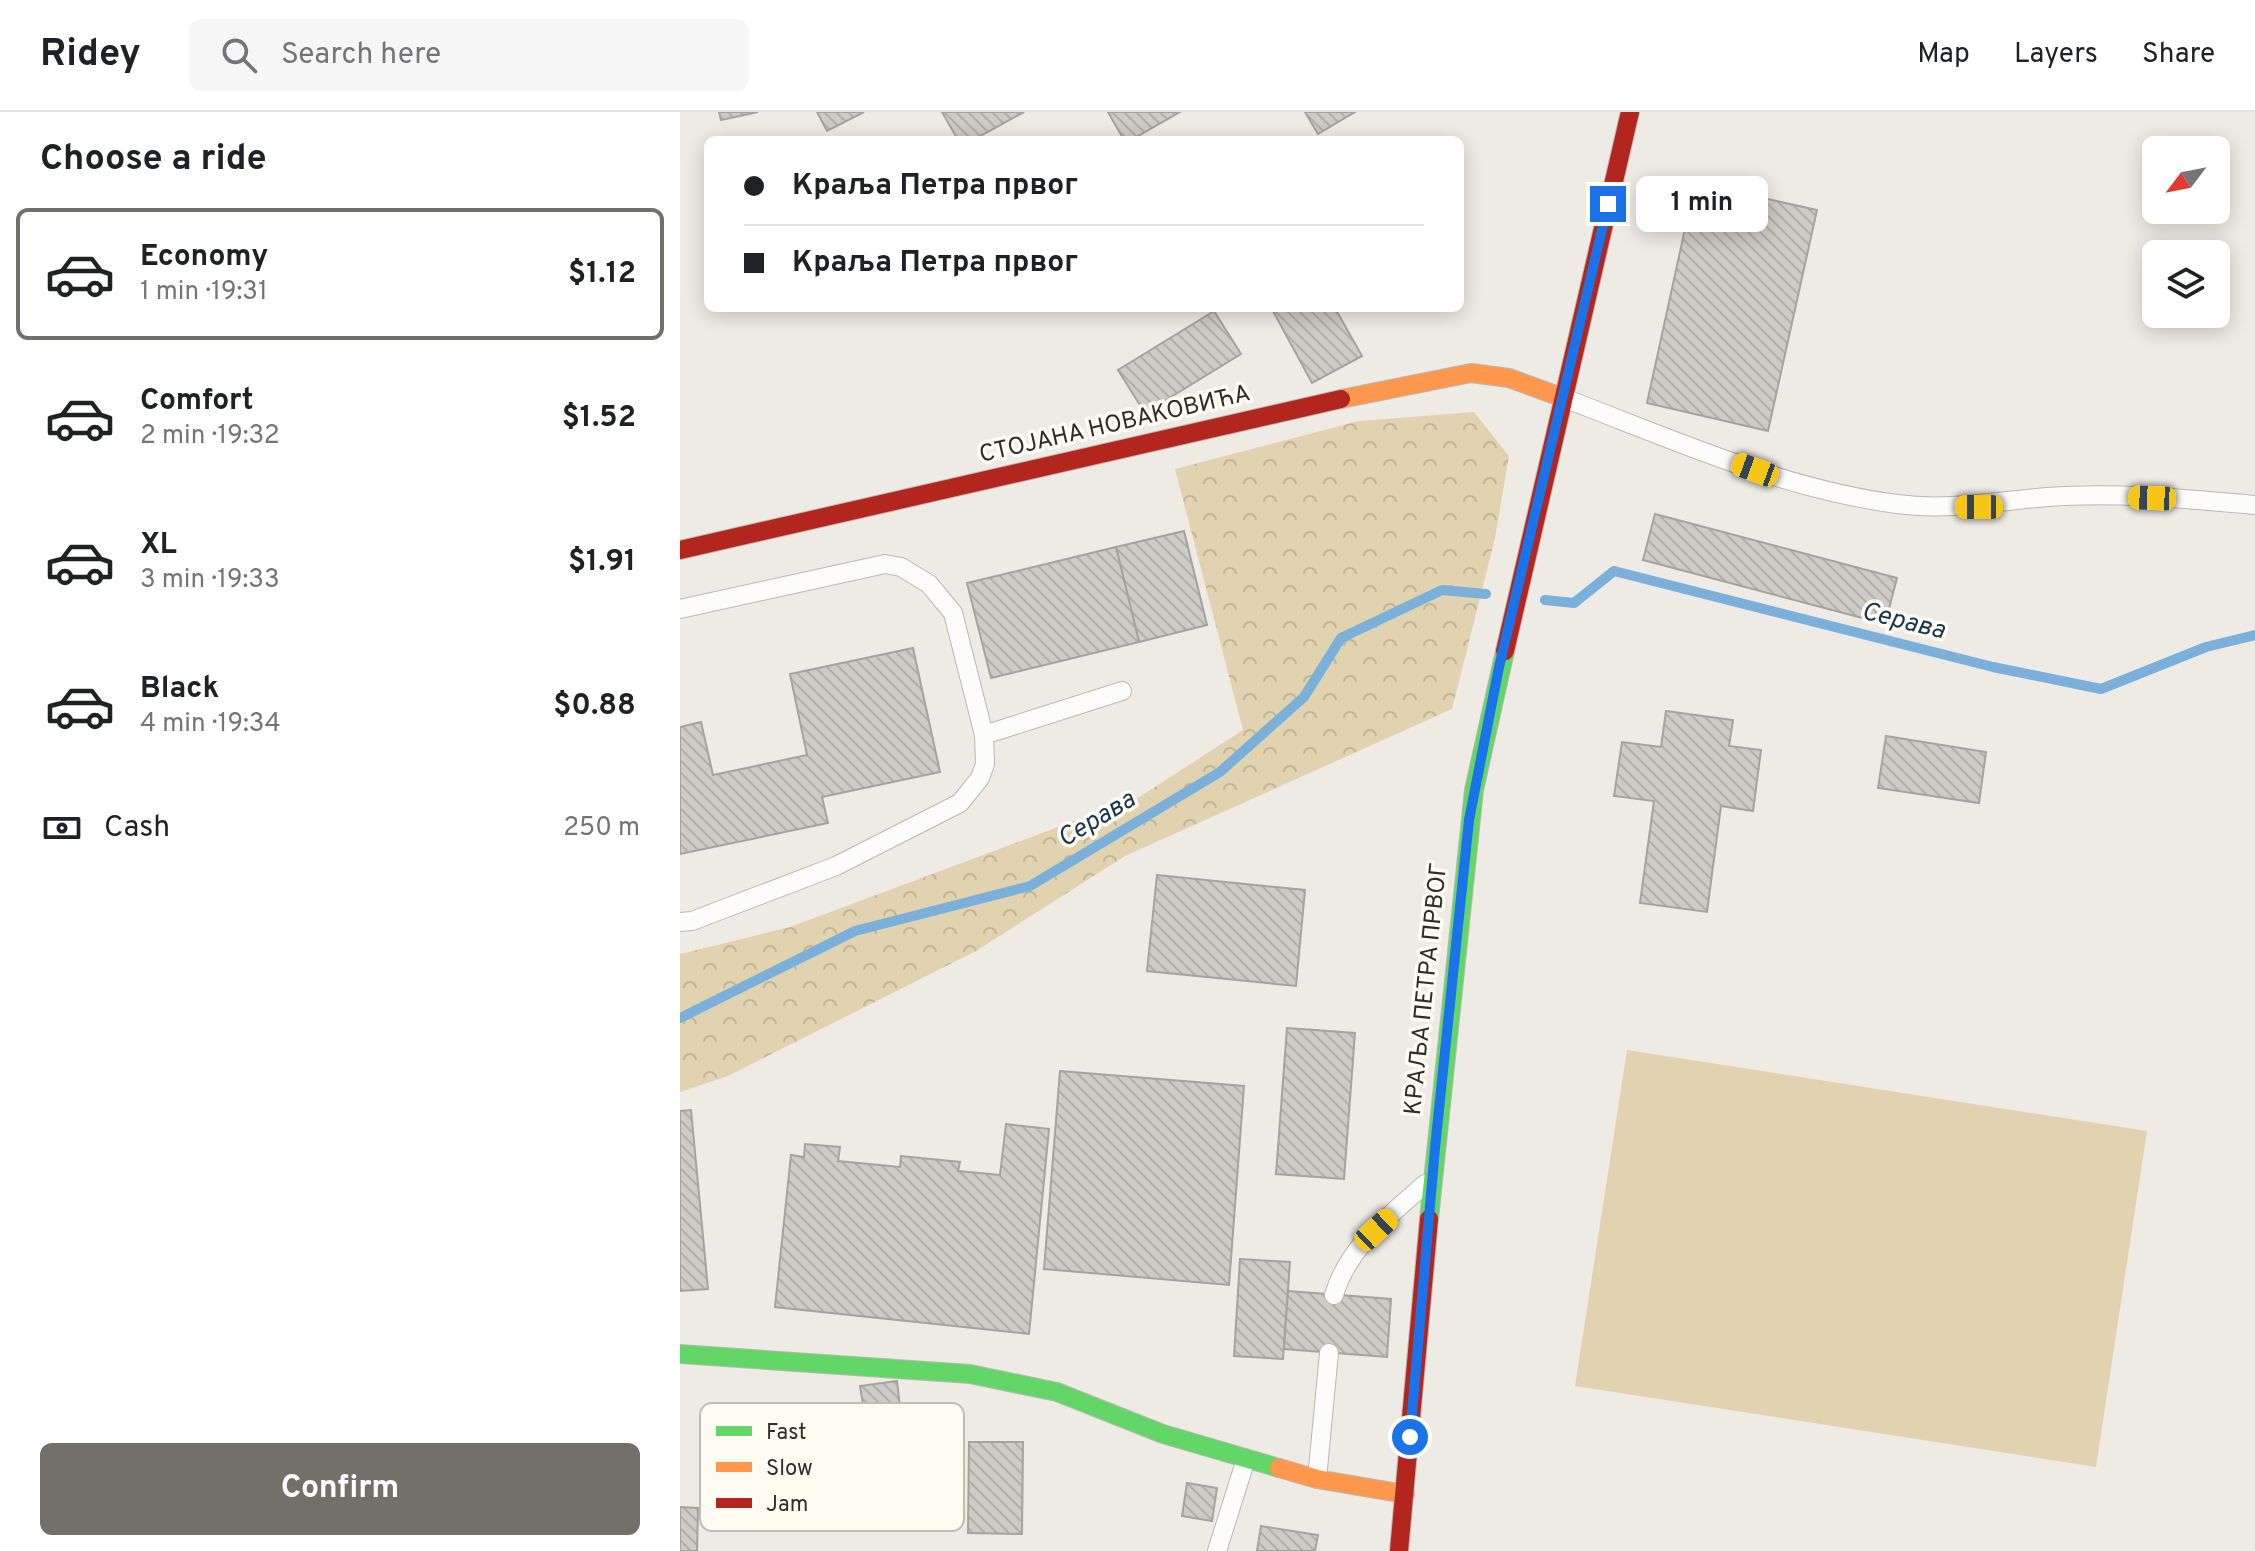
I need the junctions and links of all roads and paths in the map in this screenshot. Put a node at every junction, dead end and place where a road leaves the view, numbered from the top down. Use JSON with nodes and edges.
{"nodes":[{"id":1,"x":1630,"y":112,"type":"edge"},
{"id":2,"x":1561,"y":397,"type":"junction"},
{"id":3,"x":2255,"y":505,"type":"edge"},
{"id":4,"x":680,"y":550,"type":"edge"},
{"id":5,"x":680,"y":609,"type":"edge"},
{"id":6,"x":1122,"y":691,"type":"dead end"},
{"id":7,"x":984,"y":735,"type":"junction"},
{"id":8,"x":680,"y":922,"type":"edge"},
{"id":9,"x":1432,"y":1178,"type":"junction"},
{"id":10,"x":1334,"y":1295,"type":"dead end"},
{"id":11,"x":1329,"y":1353,"type":"dead end"},
{"id":12,"x":680,"y":1354,"type":"edge"},
{"id":13,"x":1246,"y":1459,"type":"junction"},
{"id":14,"x":1317,"y":1479,"type":"junction"},
{"id":15,"x":1405,"y":1494,"type":"junction"},
{"id":16,"x":1217,"y":1551,"type":"edge"},
{"id":17,"x":1399,"y":1551,"type":"edge"}],
"edges":[{"from":1,"to":2,"type":"street","name":"КРАЉА ПЕТРА ПРВОГ"},
{"from":2,"to":3,"type":"lane"},
{"from":2,"to":4,"type":"street","name":"СТОЈАНА НОВАКОВИЋА"},
{"from":2,"to":9,"type":"street","name":"КРАЉА ПЕТРА ПРВОГ"},
{"from":5,"to":7,"type":"lane"},
{"from":6,"to":7,"type":"lane"},
{"from":7,"to":8,"type":"lane"},
{"from":9,"to":10,"type":"lane"},
{"from":9,"to":15,"type":"street","name":"КРАЉА ПЕТРА ПРВОГ"},
{"from":11,"to":14,"type":"lane"},
{"from":12,"to":13,"type":"street"},
{"from":13,"to":14,"type":"street"},
{"from":13,"to":16,"type":"lane"},
{"from":14,"to":15,"type":"street"},
{"from":15,"to":17,"type":"street","name":"КРАЉА ПЕТРА ПРВОГ"}]}
